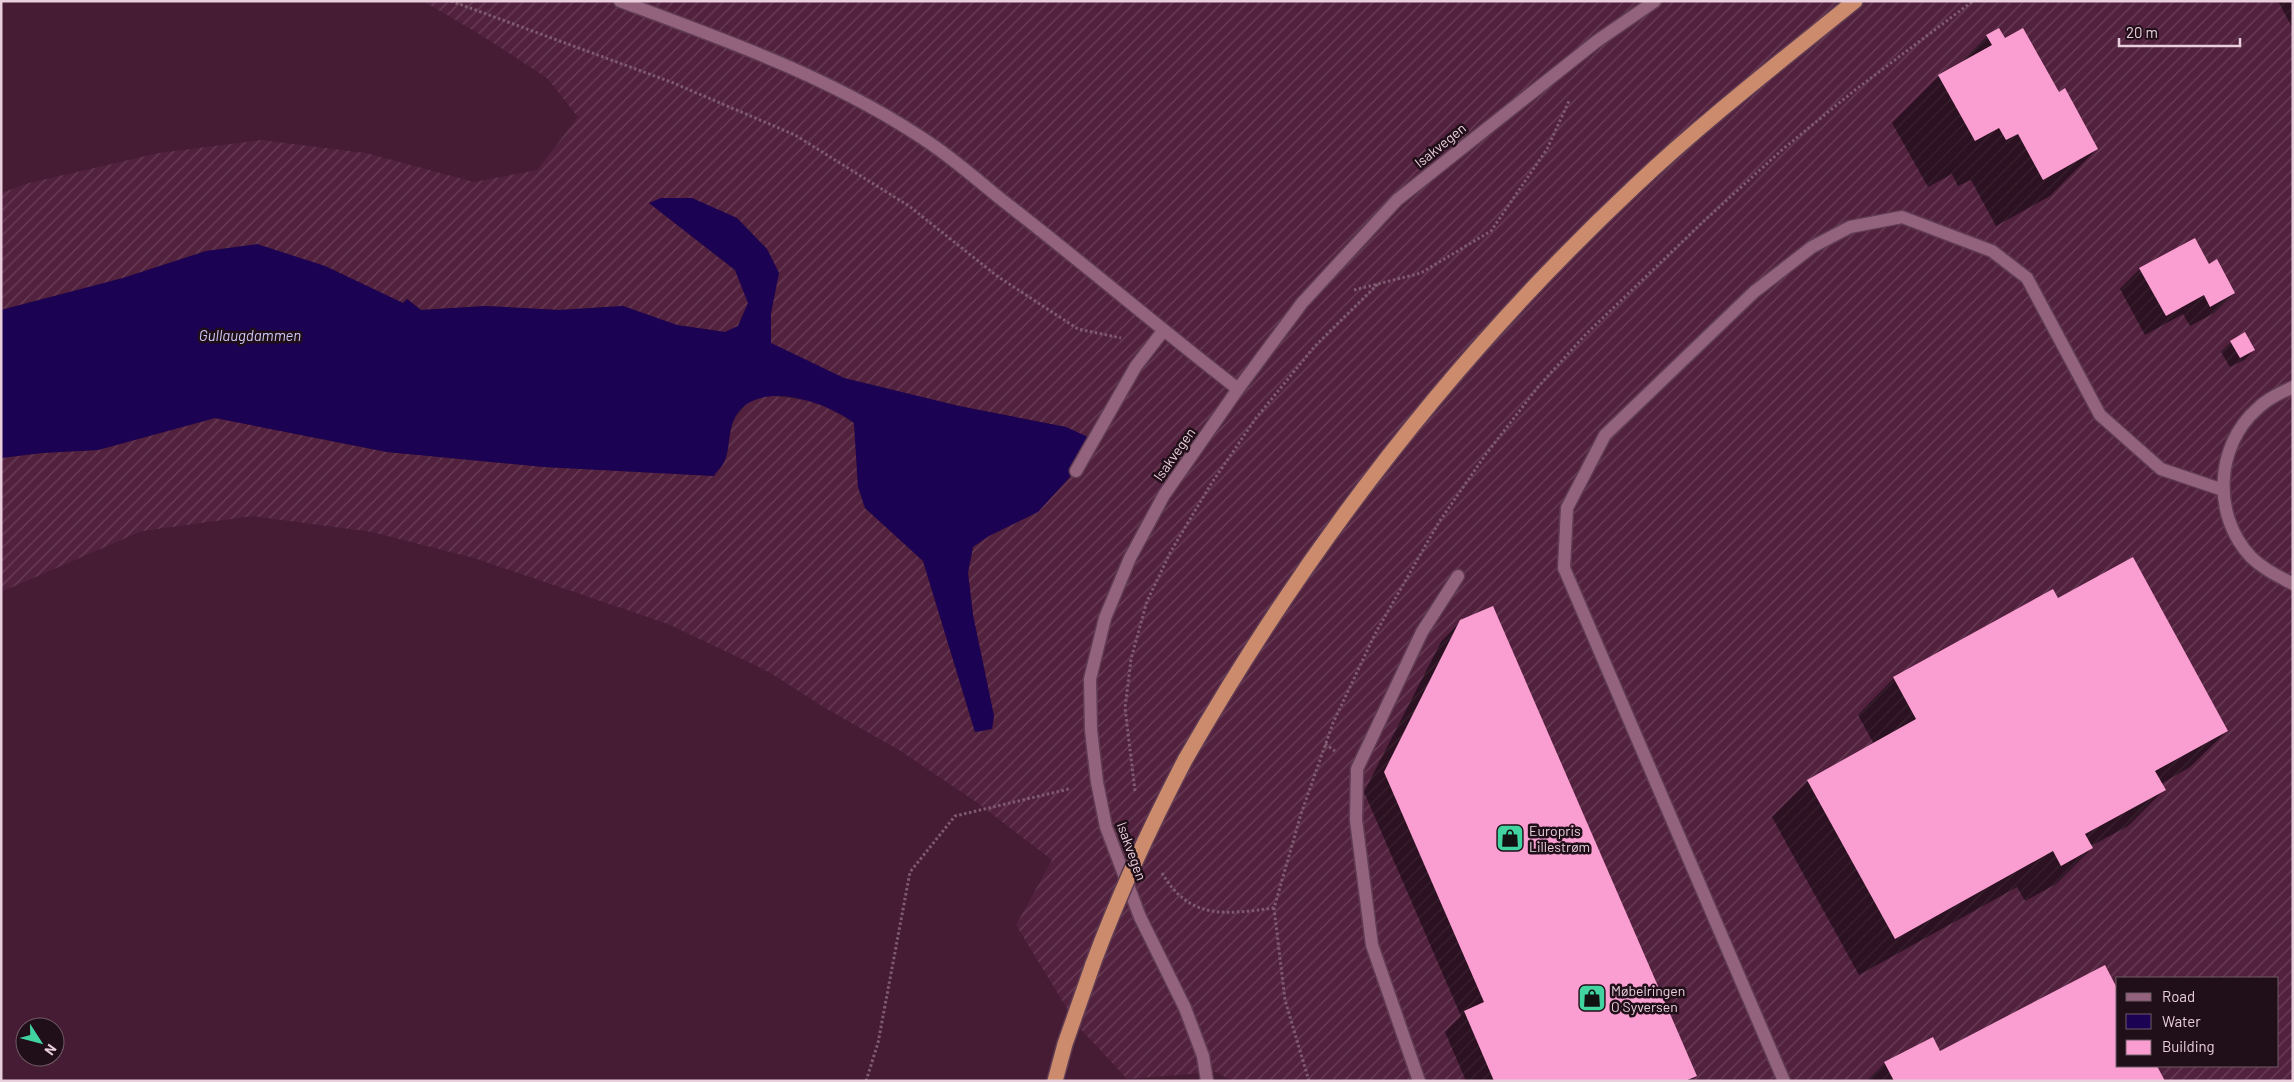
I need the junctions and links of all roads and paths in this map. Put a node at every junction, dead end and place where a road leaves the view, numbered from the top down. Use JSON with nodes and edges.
{"nodes":[{"id":1,"x":451,"y":1,"type":"edge"},
{"id":2,"x":620,"y":1,"type":"edge"},
{"id":3,"x":1655,"y":1,"type":"edge"},
{"id":4,"x":1855,"y":1,"type":"edge"},
{"id":5,"x":1973,"y":1,"type":"edge"},
{"id":6,"x":1572,"y":95,"type":"dead end"},
{"id":7,"x":1379,"y":283,"type":"junction"},
{"id":8,"x":1350,"y":291,"type":"dead end"},
{"id":9,"x":1163,"y":331,"type":"junction"},
{"id":10,"x":2293,"y":387,"type":"edge"},
{"id":11,"x":1238,"y":388,"type":"junction"},
{"id":12,"x":1076,"y":471,"type":"dead end"},
{"id":13,"x":2223,"y":490,"type":"junction"},
{"id":14,"x":1458,"y":576,"type":"dead end"},
{"id":15,"x":2293,"y":584,"type":"edge"},
{"id":16,"x":1097,"y":782,"type":"junction"},
{"id":17,"x":1136,"y":799,"type":"dead end"},
{"id":18,"x":1158,"y":866,"type":"dead end"},
{"id":19,"x":1274,"y":908,"type":"junction"},
{"id":20,"x":866,"y":1081,"type":"edge"},
{"id":21,"x":1055,"y":1081,"type":"edge"},
{"id":22,"x":1207,"y":1081,"type":"edge"},
{"id":23,"x":1310,"y":1081,"type":"edge"},
{"id":24,"x":1418,"y":1081,"type":"edge"},
{"id":25,"x":1784,"y":1081,"type":"edge"}],
"edges":[{"from":1,"to":9,"type":"path"},
{"from":2,"to":9,"type":"street"},
{"from":3,"to":11,"type":"street","name":"Isakvegen"},
{"from":4,"to":21,"type":"highway","bridge":true},
{"from":5,"to":19,"type":"path"},
{"from":6,"to":7,"type":"path"},
{"from":7,"to":8,"type":"path"},
{"from":7,"to":17,"type":"path"},
{"from":9,"to":11,"type":"street"},
{"from":9,"to":12,"type":"street"},
{"from":10,"to":13,"type":"street"},
{"from":11,"to":16,"type":"street","name":"Isakvegen"},
{"from":13,"to":15,"type":"street"},
{"from":13,"to":25,"type":"street"},
{"from":14,"to":24,"type":"street"},
{"from":16,"to":20,"type":"path"},
{"from":16,"to":22,"type":"street","name":"Isakvegen"},
{"from":18,"to":19,"type":"path"},
{"from":19,"to":23,"type":"path"}]}
